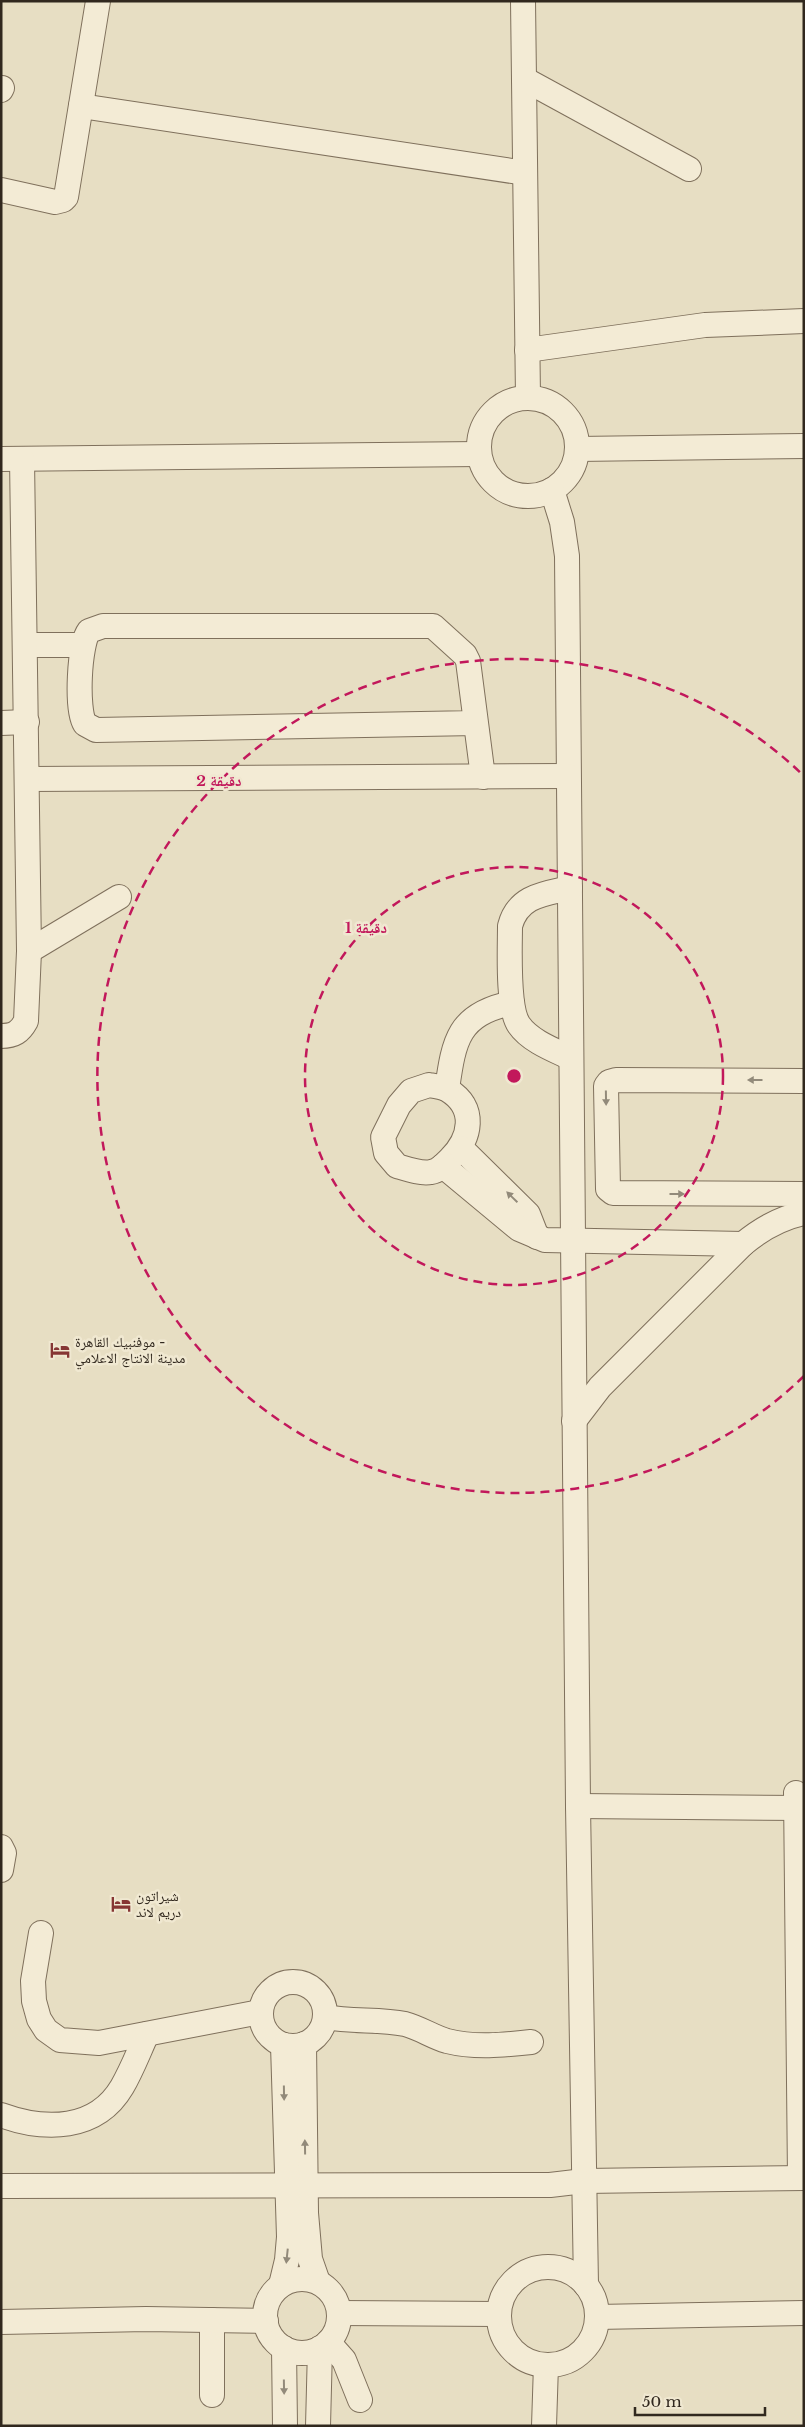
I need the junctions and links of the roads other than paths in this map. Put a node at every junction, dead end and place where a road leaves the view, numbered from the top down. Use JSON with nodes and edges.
{"nodes":[{"id":1,"x":98,"y":1,"type":"edge"},
{"id":2,"x":523,"y":1,"type":"edge"},
{"id":3,"x":524,"y":79,"type":"junction"},
{"id":4,"x":81,"y":106,"type":"junction"},
{"id":5,"x":689,"y":169,"type":"dead end"},
{"id":6,"x":525,"y":172,"type":"junction"},
{"id":7,"x":1,"y":190,"type":"edge"},
{"id":8,"x":804,"y":321,"type":"edge"},
{"id":9,"x":527,"y":350,"type":"junction"},
{"id":10,"x":528,"y":397,"type":"junction"},
{"id":11,"x":804,"y":446,"type":"edge"},
{"id":12,"x":578,"y":449,"type":"junction"},
{"id":13,"x":479,"y":454,"type":"junction"},
{"id":14,"x":12,"y":459,"type":"edge"},
{"id":15,"x":552,"y":490,"type":"junction"},
{"id":16,"x":26,"y":644,"type":"junction"},
{"id":17,"x":82,"y":645,"type":"junction"},
{"id":18,"x":27,"y":722,"type":"junction"},
{"id":19,"x":1,"y":723,"type":"edge"},
{"id":20,"x":476,"y":723,"type":"junction"},
{"id":21,"x":568,"y":776,"type":"junction"},
{"id":22,"x":483,"y":777,"type":"junction"},
{"id":23,"x":28,"y":779,"type":"junction"},
{"id":24,"x":570,"y":888,"type":"junction"},
{"id":25,"x":120,"y":897,"type":"dead end"},
{"id":26,"x":29,"y":951,"type":"junction"},
{"id":27,"x":512,"y":1003,"type":"junction"},
{"id":28,"x":1,"y":1036,"type":"edge"},
{"id":29,"x":571,"y":1058,"type":"junction"},
{"id":30,"x":804,"y":1080,"type":"edge"},
{"id":31,"x":447,"y":1090,"type":"junction"},
{"id":32,"x":461,"y":1148,"type":"junction"},
{"id":33,"x":443,"y":1166,"type":"junction"},
{"id":34,"x":804,"y":1194,"type":"edge"},
{"id":35,"x":804,"y":1212,"type":"edge"},
{"id":36,"x":537,"y":1237,"type":"junction"},
{"id":37,"x":573,"y":1241,"type":"junction"},
{"id":38,"x":743,"y":1244,"type":"junction"},
{"id":39,"x":574,"y":1421,"type":"junction"},
{"id":40,"x":578,"y":1798,"type":"junction"},
{"id":41,"x":800,"y":1800,"type":"edge"},
{"id":42,"x":1,"y":1847,"type":"edge"},
{"id":43,"x":1,"y":1870,"type":"edge"},
{"id":44,"x":800,"y":1919,"type":"edge"},
{"id":45,"x":40,"y":1933,"type":"dead end"},
{"id":46,"x":260,"y":2012,"type":"junction"},
{"id":47,"x":325,"y":2017,"type":"junction"},
{"id":48,"x":147,"y":2034,"type":"junction"},
{"id":49,"x":531,"y":2042,"type":"dead end"},
{"id":50,"x":294,"y":2044,"type":"junction"},
{"id":51,"x":1,"y":2115,"type":"edge"},
{"id":52,"x":802,"y":2178,"type":"edge"},
{"id":53,"x":584,"y":2181,"type":"junction"},
{"id":54,"x":1,"y":2186,"type":"edge"},
{"id":55,"x":296,"y":2186,"type":"junction"},
{"id":56,"x":318,"y":2282,"type":"junction"},
{"id":57,"x":281,"y":2285,"type":"junction"},
{"id":58,"x":586,"y":2285,"type":"junction"},
{"id":59,"x":804,"y":2313,"type":"edge"},
{"id":60,"x":339,"y":2314,"type":"junction"},
{"id":61,"x":498,"y":2314,"type":"junction"},
{"id":62,"x":597,"y":2316,"type":"junction"},
{"id":63,"x":212,"y":2320,"type":"junction"},
{"id":64,"x":266,"y":2321,"type":"junction"},
{"id":65,"x":1,"y":2322,"type":"edge"},
{"id":66,"x":324,"y":2345,"type":"junction"},
{"id":67,"x":284,"y":2348,"type":"junction"},
{"id":68,"x":546,"y":2365,"type":"junction"},
{"id":69,"x":212,"y":2395,"type":"dead end"},
{"id":70,"x":360,"y":2400,"type":"dead end"},
{"id":71,"x":285,"y":2426,"type":"edge"},
{"id":72,"x":318,"y":2426,"type":"edge"},
{"id":73,"x":544,"y":2426,"type":"edge"}],
"edges":[{"from":1,"to":4,"type":"street"},
{"from":2,"to":3,"type":"street"},
{"from":3,"to":5,"type":"street"},
{"from":3,"to":6,"type":"street"},
{"from":4,"to":6,"type":"street"},
{"from":4,"to":7,"type":"street"},
{"from":6,"to":9,"type":"street"},
{"from":8,"to":9,"type":"street"},
{"from":9,"to":10,"type":"street"},
{"from":10,"to":12,"type":"street"},
{"from":10,"to":13,"type":"street"},
{"from":11,"to":12,"type":"street"},
{"from":12,"to":15,"type":"street"},
{"from":13,"to":14,"type":"street"},
{"from":13,"to":15,"type":"street"},
{"from":14,"to":16,"type":"street"},
{"from":15,"to":21,"type":"street"},
{"from":16,"to":17,"type":"street"},
{"from":16,"to":18,"type":"street"},
{"from":17,"to":20,"type":"street"},
{"from":17,"to":20,"type":"street"},
{"from":18,"to":19,"type":"street"},
{"from":18,"to":23,"type":"street"},
{"from":20,"to":22,"type":"street"},
{"from":21,"to":22,"type":"street"},
{"from":21,"to":24,"type":"street"},
{"from":22,"to":23,"type":"street"},
{"from":23,"to":26,"type":"street"},
{"from":24,"to":27,"type":"street"},
{"from":24,"to":29,"type":"street"},
{"from":25,"to":26,"type":"street"},
{"from":26,"to":28,"type":"street"},
{"from":27,"to":29,"type":"street"},
{"from":27,"to":31,"type":"street"},
{"from":29,"to":37,"type":"street"},
{"from":30,"to":34,"type":"street","one_way":true},
{"from":31,"to":32,"type":"street"},
{"from":31,"to":33,"type":"street"},
{"from":32,"to":33,"type":"street"},
{"from":36,"to":32,"type":"street","one_way":true},
{"from":33,"to":36,"type":"street"},
{"from":35,"to":38,"type":"street"},
{"from":36,"to":37,"type":"street"},
{"from":37,"to":38,"type":"street"},
{"from":37,"to":39,"type":"street"},
{"from":38,"to":39,"type":"street"},
{"from":39,"to":40,"type":"street"},
{"from":40,"to":41,"type":"street"},
{"from":40,"to":53,"type":"street"},
{"from":41,"to":44,"type":"street"},
{"from":42,"to":43,"type":"street"},
{"from":44,"to":52,"type":"street"},
{"from":45,"to":48,"type":"street"},
{"from":46,"to":47,"type":"street"},
{"from":46,"to":48,"type":"street"},
{"from":46,"to":50,"type":"street"},
{"from":47,"to":49,"type":"street"},
{"from":47,"to":50,"type":"street"},
{"from":48,"to":51,"type":"street"},
{"from":50,"to":55,"type":"street"},
{"from":52,"to":53,"type":"street"},
{"from":53,"to":55,"type":"street"},
{"from":53,"to":58,"type":"street"},
{"from":54,"to":55,"type":"street"},
{"from":55,"to":56,"type":"street"},
{"from":55,"to":57,"type":"street","one_way":true},
{"from":56,"to":57,"type":"street"},
{"from":56,"to":60,"type":"street"},
{"from":57,"to":64,"type":"street"},
{"from":58,"to":61,"type":"street"},
{"from":58,"to":62,"type":"street"},
{"from":59,"to":62,"type":"street"},
{"from":60,"to":61,"type":"street"},
{"from":60,"to":66,"type":"street"},
{"from":61,"to":68,"type":"street"},
{"from":62,"to":68,"type":"street"},
{"from":63,"to":64,"type":"street"},
{"from":63,"to":65,"type":"street"},
{"from":63,"to":69,"type":"street"},
{"from":64,"to":67,"type":"street"},
{"from":66,"to":67,"type":"street"},
{"from":66,"to":70,"type":"street"},
{"from":66,"to":72,"type":"street"},
{"from":67,"to":71,"type":"street","one_way":true},
{"from":68,"to":73,"type":"street"}]}
